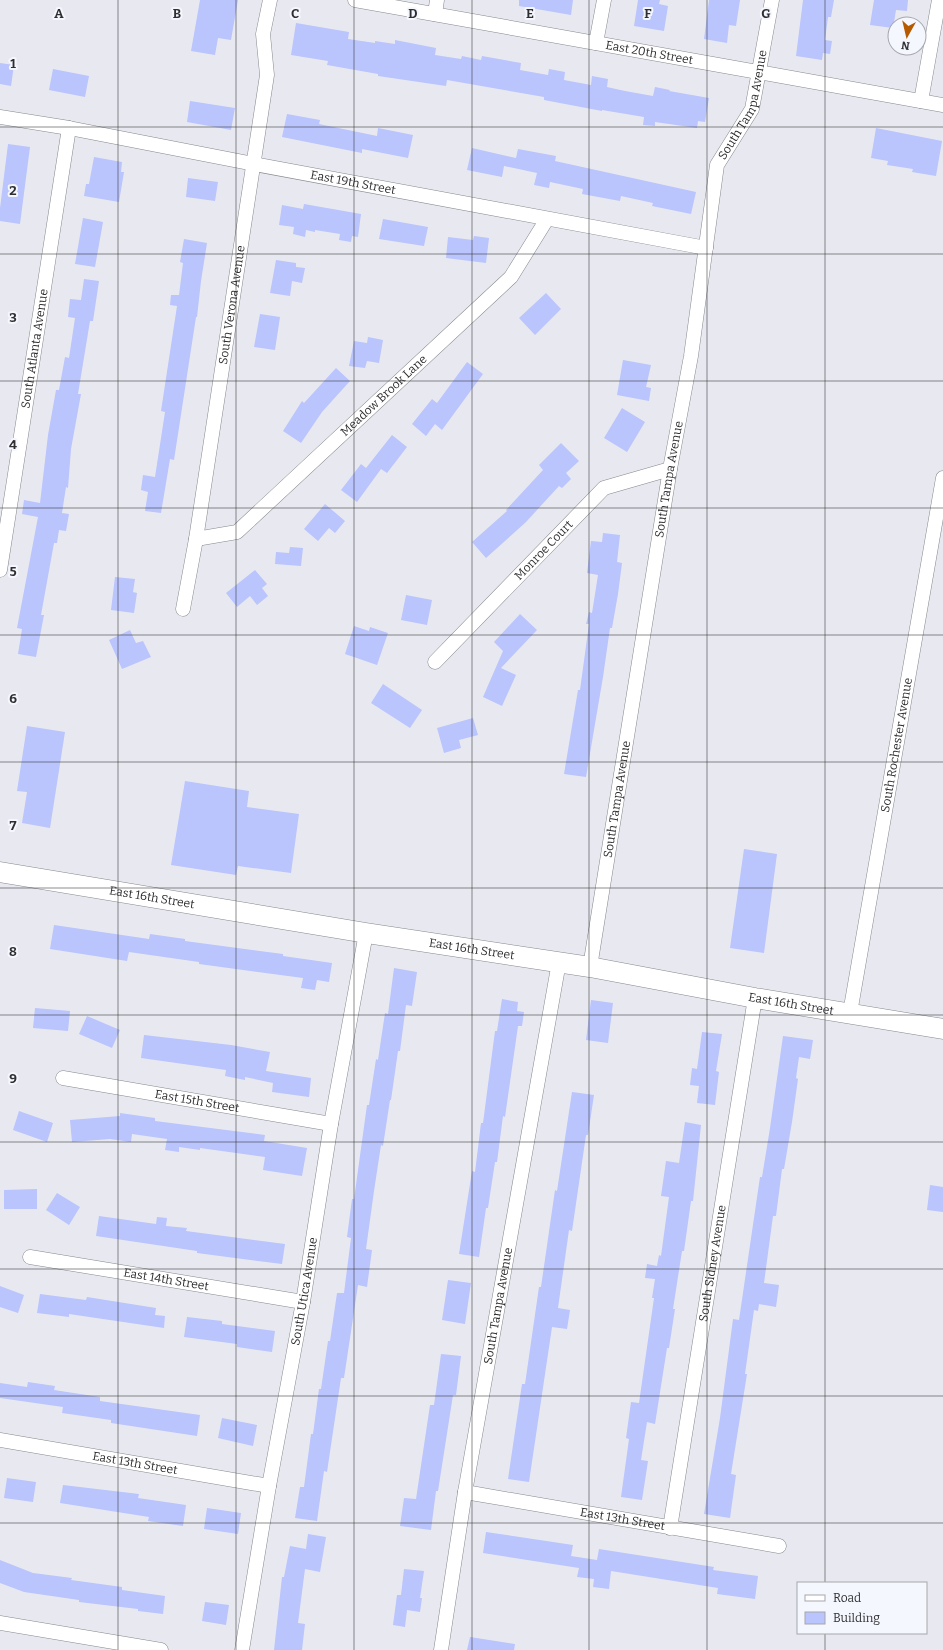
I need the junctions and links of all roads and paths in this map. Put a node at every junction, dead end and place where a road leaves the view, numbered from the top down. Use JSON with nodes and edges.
{"nodes":[{"id":1,"x":270,"y":0,"type":"edge"},
{"id":2,"x":355,"y":0,"type":"edge"},
{"id":3,"x":437,"y":0,"type":"edge"},
{"id":4,"x":604,"y":0,"type":"edge"},
{"id":5,"x":772,"y":0,"type":"edge"},
{"id":6,"x":940,"y":0,"type":"edge"},
{"id":7,"x":435,"y":14,"type":"junction"},
{"id":8,"x":596,"y":43,"type":"junction"},
{"id":9,"x":759,"y":72,"type":"junction"},
{"id":10,"x":921,"y":101,"type":"junction"},
{"id":11,"x":943,"y":105,"type":"edge"},
{"id":12,"x":0,"y":117,"type":"edge"},
{"id":13,"x":69,"y":128,"type":"junction"},
{"id":14,"x":254,"y":164,"type":"junction"},
{"id":15,"x":547,"y":218,"type":"junction"},
{"id":16,"x":706,"y":248,"type":"junction"},
{"id":17,"x":670,"y":469,"type":"junction"},
{"id":18,"x":943,"y":478,"type":"edge"},
{"id":19,"x":196,"y":539,"type":"junction"},
{"id":20,"x":0,"y":570,"type":"edge"},
{"id":21,"x":183,"y":609,"type":"dead end"},
{"id":22,"x":435,"y":662,"type":"dead end"},
{"id":23,"x":0,"y":872,"type":"edge"},
{"id":24,"x":366,"y":933,"type":"junction"},
{"id":25,"x":559,"y":962,"type":"junction"},
{"id":26,"x":590,"y":967,"type":"junction"},
{"id":27,"x":755,"y":998,"type":"junction"},
{"id":28,"x":850,"y":1013,"type":"junction"},
{"id":29,"x":943,"y":1029,"type":"edge"},
{"id":30,"x":63,"y":1078,"type":"dead end"},
{"id":31,"x":331,"y":1124,"type":"junction"},
{"id":32,"x":30,"y":1257,"type":"dead end"},
{"id":33,"x":303,"y":1302,"type":"junction"},
{"id":34,"x":0,"y":1440,"type":"edge"},
{"id":35,"x":269,"y":1486,"type":"junction"},
{"id":36,"x":465,"y":1492,"type":"junction"},
{"id":37,"x":670,"y":1528,"type":"junction"},
{"id":38,"x":779,"y":1546,"type":"dead end"},
{"id":39,"x":0,"y":1623,"type":"edge"},
{"id":40,"x":160,"y":1650,"type":"edge"},
{"id":41,"x":242,"y":1650,"type":"edge"},
{"id":42,"x":441,"y":1650,"type":"edge"}],
"edges":[{"from":1,"to":14,"type":"street","name":"South Verona Avenue"},
{"from":2,"to":7,"type":"street","name":"East 20th Street"},
{"from":3,"to":7,"type":"street"},
{"from":4,"to":8,"type":"street"},
{"from":5,"to":9,"type":"street","name":"South Tampa Avenue"},
{"from":6,"to":10,"type":"street"},
{"from":7,"to":8,"type":"street","name":"East 20th Street"},
{"from":8,"to":9,"type":"street","name":"East 20th Street"},
{"from":9,"to":10,"type":"street","name":"East 20th Street"},
{"from":9,"to":16,"type":"street","name":"South Tampa Avenue"},
{"from":10,"to":11,"type":"street","name":"East 20th Street"},
{"from":12,"to":13,"type":"street","name":"East 19th Street"},
{"from":13,"to":14,"type":"street","name":"East 19th Street"},
{"from":13,"to":20,"type":"street","name":"South Atlanta Avenue"},
{"from":14,"to":15,"type":"street","name":"East 19th Street"},
{"from":14,"to":19,"type":"street","name":"South Verona Avenue"},
{"from":15,"to":16,"type":"street","name":"East 19th Street"},
{"from":15,"to":19,"type":"street","name":"Meadow Brook Lane"},
{"from":16,"to":17,"type":"street","name":"South Tampa Avenue"},
{"from":17,"to":22,"type":"street","name":"Monroe Court"},
{"from":17,"to":26,"type":"street","name":"South Tampa Avenue"},
{"from":18,"to":28,"type":"street","name":"South Rochester Avenue"},
{"from":19,"to":21,"type":"street","name":"South Verona Avenue"},
{"from":23,"to":24,"type":"street","name":"East 16th Street"},
{"from":24,"to":25,"type":"street","name":"East 16th Street"},
{"from":24,"to":31,"type":"street","name":"South Utica Avenue"},
{"from":25,"to":26,"type":"street","name":"East 16th Street"},
{"from":25,"to":36,"type":"street","name":"South Tampa Avenue"},
{"from":26,"to":27,"type":"street","name":"East 16th Street"},
{"from":27,"to":28,"type":"street","name":"East 16th Street"},
{"from":27,"to":37,"type":"street","name":"South Sidney Avenue"},
{"from":28,"to":29,"type":"street","name":"East 16th Street"},
{"from":30,"to":31,"type":"street","name":"East 15th Street"},
{"from":31,"to":33,"type":"street","name":"South Utica Avenue"},
{"from":32,"to":33,"type":"street","name":"East 14th Street"},
{"from":33,"to":35,"type":"street","name":"South Utica Avenue"},
{"from":34,"to":35,"type":"street","name":"East 13th Street"},
{"from":35,"to":41,"type":"street","name":"South Utica Avenue"},
{"from":36,"to":37,"type":"street","name":"East 13th Street"},
{"from":36,"to":42,"type":"street","name":"South Tampa Avenue"},
{"from":37,"to":38,"type":"street","name":"East 13th Street"},
{"from":39,"to":40,"type":"street"}]}
